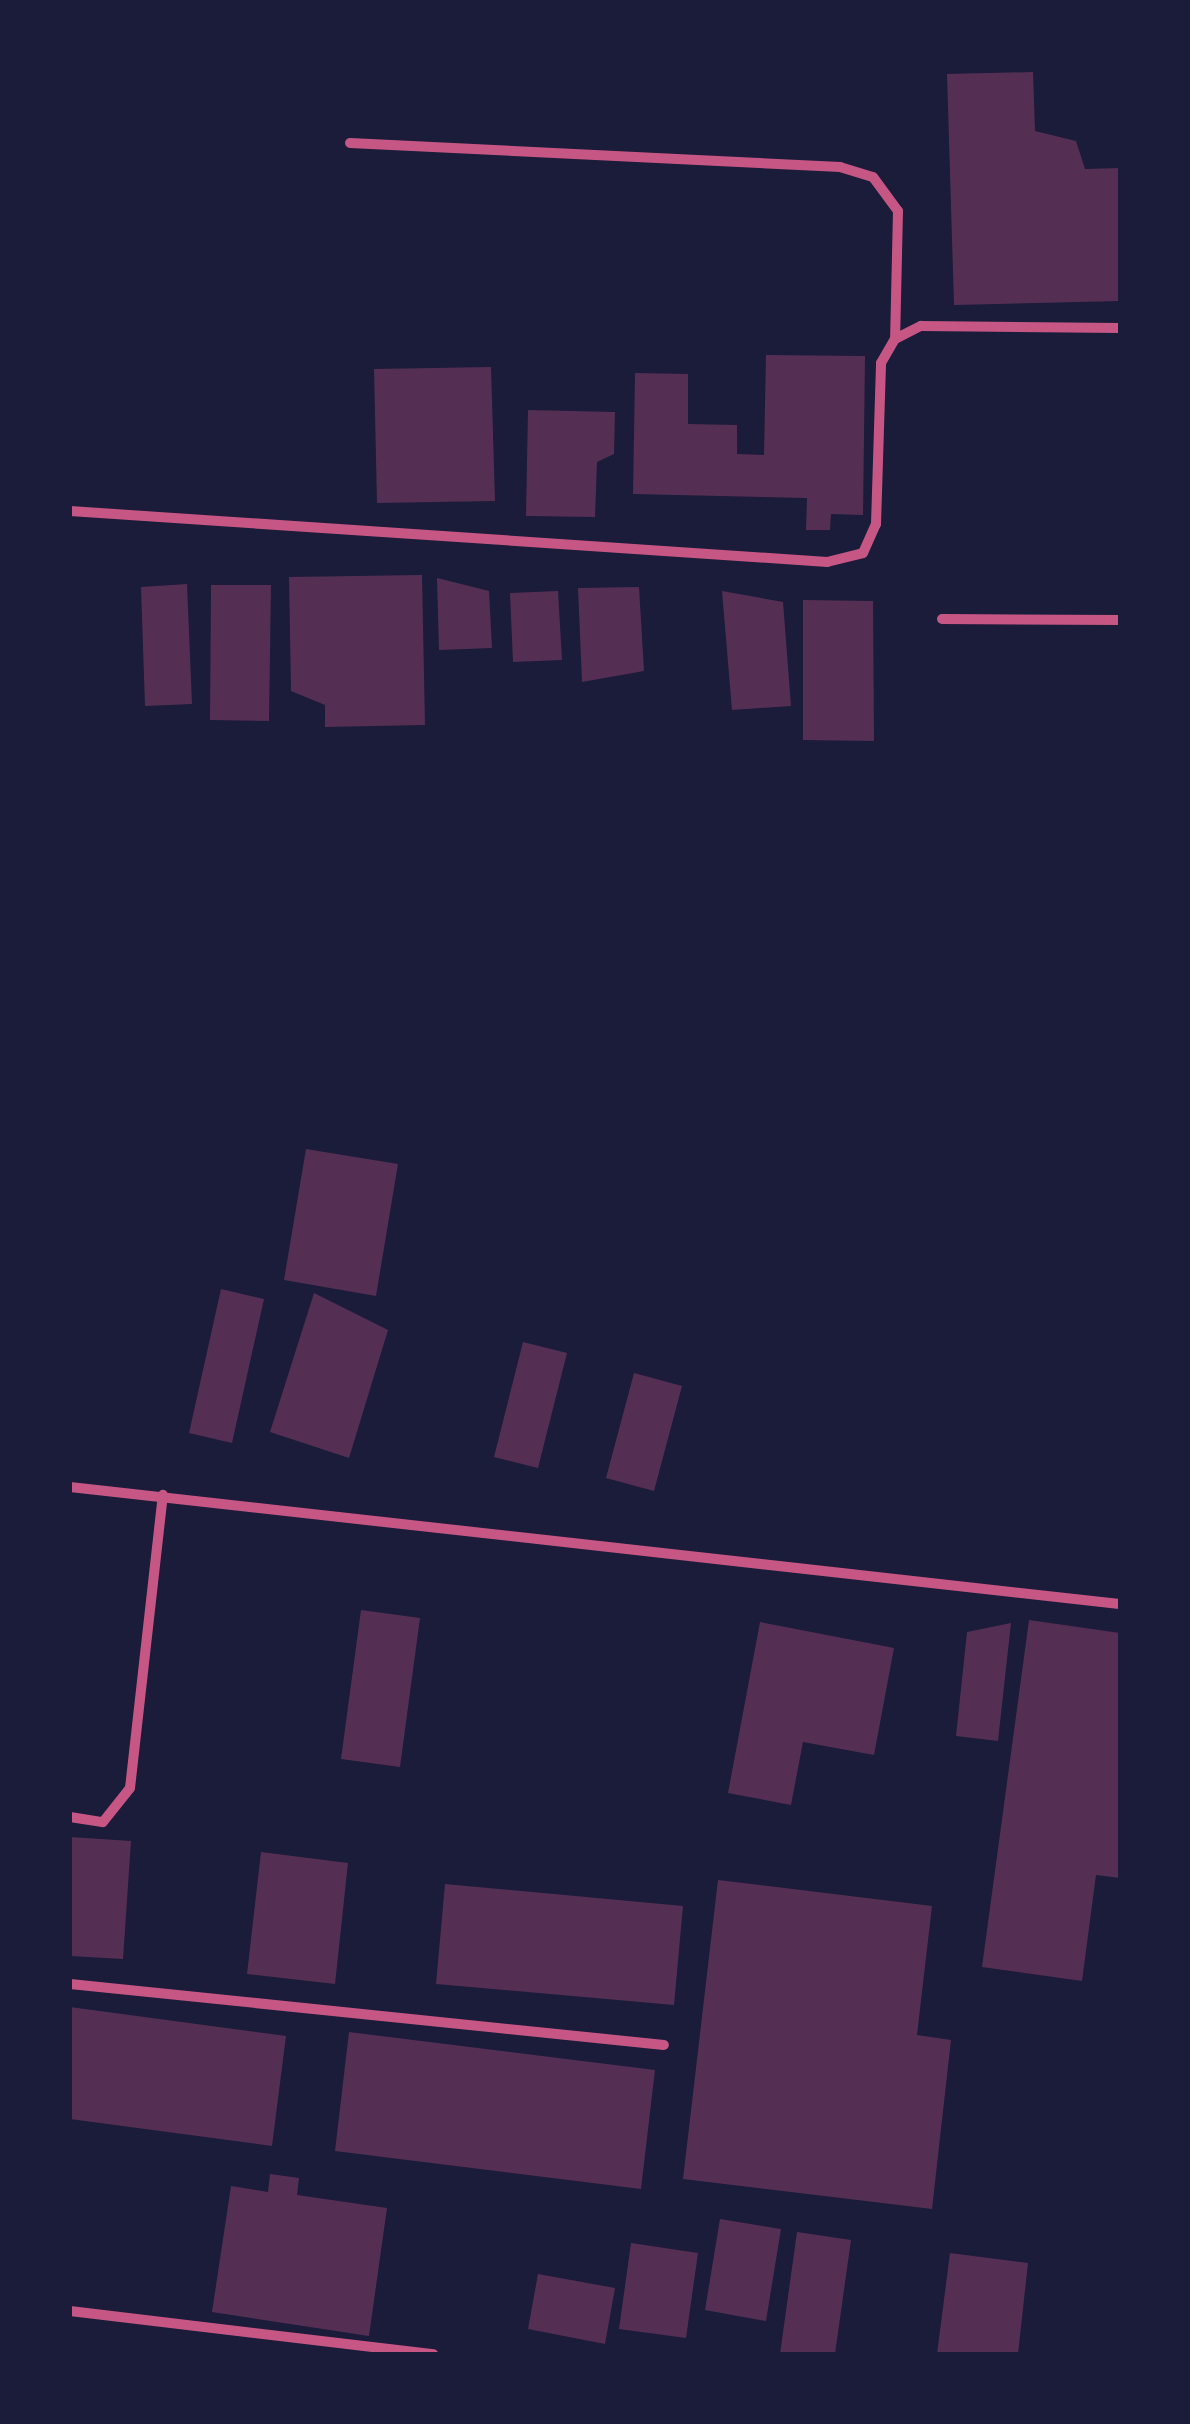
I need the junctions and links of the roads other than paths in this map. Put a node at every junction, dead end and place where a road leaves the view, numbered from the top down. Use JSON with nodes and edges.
{"nodes":[{"id":1,"x":350,"y":143,"type":"dead end"},
{"id":2,"x":1120,"y":328,"type":"edge"},
{"id":3,"x":895,"y":339,"type":"junction"},
{"id":4,"x":70,"y":511,"type":"edge"},
{"id":5,"x":942,"y":619,"type":"dead end"},
{"id":6,"x":1120,"y":620,"type":"edge"},
{"id":7,"x":70,"y":1487,"type":"edge"},
{"id":8,"x":164,"y":1495,"type":"junction"},
{"id":9,"x":1120,"y":1604,"type":"edge"},
{"id":10,"x":70,"y":1817,"type":"edge"},
{"id":11,"x":70,"y":1984,"type":"edge"},
{"id":12,"x":664,"y":2045,"type":"dead end"},
{"id":13,"x":70,"y":2311,"type":"edge"},
{"id":14,"x":434,"y":2354,"type":"edge"}],
"edges":[{"from":1,"to":3,"type":"street"},
{"from":2,"to":3,"type":"street"},
{"from":3,"to":4,"type":"street"},
{"from":5,"to":6,"type":"street"},
{"from":7,"to":8,"type":"street"},
{"from":8,"to":9,"type":"street"},
{"from":8,"to":10,"type":"street"},
{"from":11,"to":12,"type":"street"},
{"from":13,"to":14,"type":"street"}]}
